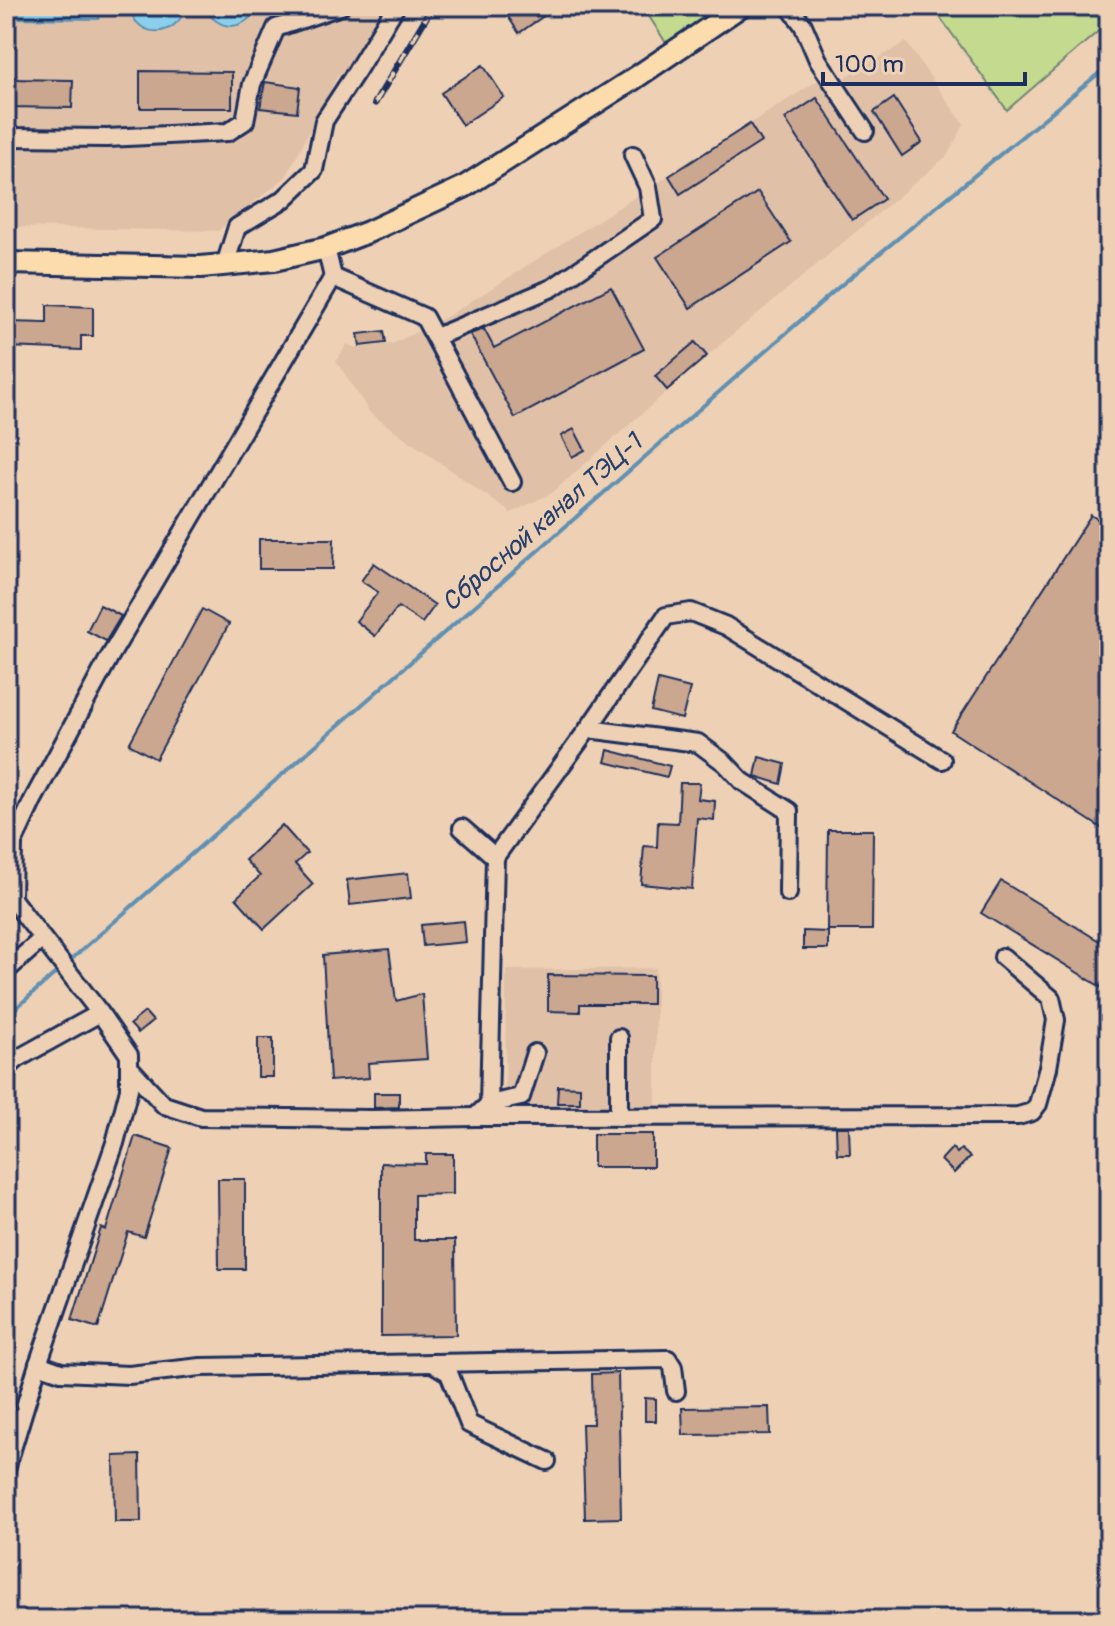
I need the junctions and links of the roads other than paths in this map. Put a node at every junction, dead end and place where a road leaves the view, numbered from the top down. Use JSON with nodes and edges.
{"nodes":[{"id":1,"x":341,"y":6,"type":"edge"},
{"id":2,"x":396,"y":6,"type":"edge"},
{"id":3,"x":741,"y":6,"type":"edge"},
{"id":4,"x":789,"y":6,"type":"edge"},
{"id":5,"x":865,"y":131,"type":"dead end"},
{"id":6,"x":6,"y":137,"type":"edge"},
{"id":7,"x":633,"y":155,"type":"dead end"},
{"id":8,"x":326,"y":248,"type":"junction"},
{"id":9,"x":6,"y":263,"type":"edge"},
{"id":10,"x":225,"y":265,"type":"junction"},
{"id":11,"x":333,"y":277,"type":"junction"},
{"id":12,"x":436,"y":337,"type":"junction"},
{"id":13,"x":512,"y":482,"type":"dead end"},
{"id":14,"x":588,"y":729,"type":"junction"},
{"id":15,"x":942,"y":760,"type":"dead end"},
{"id":16,"x":462,"y":828,"type":"dead end"},
{"id":17,"x":495,"y":857,"type":"junction"},
{"id":18,"x":788,"y":893,"type":"dead end"},
{"id":19,"x":9,"y":899,"type":"edge"},
{"id":20,"x":47,"y":944,"type":"junction"},
{"id":21,"x":1003,"y":957,"type":"dead end"},
{"id":22,"x":6,"y":971,"type":"edge"},
{"id":23,"x":100,"y":1013,"type":"junction"},
{"id":24,"x":619,"y":1038,"type":"dead end"},
{"id":25,"x":535,"y":1053,"type":"dead end"},
{"id":26,"x":129,"y":1067,"type":"junction"},
{"id":27,"x":6,"y":1069,"type":"edge"},
{"id":28,"x":489,"y":1104,"type":"junction"},
{"id":29,"x":475,"y":1117,"type":"junction"},
{"id":30,"x":619,"y":1117,"type":"junction"},
{"id":31,"x":38,"y":1364,"type":"junction"},
{"id":32,"x":434,"y":1364,"type":"junction"},
{"id":33,"x":676,"y":1391,"type":"dead end"},
{"id":34,"x":547,"y":1461,"type":"dead end"},
{"id":35,"x":6,"y":1469,"type":"edge"}],
"edges":[{"from":1,"to":6,"type":"street"},
{"from":2,"to":10,"type":"street"},
{"from":3,"to":8,"type":"main road"},
{"from":4,"to":5,"type":"street"},
{"from":7,"to":12,"type":"street"},
{"from":8,"to":10,"type":"main road"},
{"from":8,"to":11,"type":"street"},
{"from":9,"to":10,"type":"main road"},
{"from":11,"to":12,"type":"street"},
{"from":11,"to":19,"type":"street"},
{"from":12,"to":13,"type":"street"},
{"from":14,"to":15,"type":"street"},
{"from":14,"to":17,"type":"street"},
{"from":14,"to":18,"type":"street"},
{"from":16,"to":17,"type":"street"},
{"from":17,"to":28,"type":"street"},
{"from":19,"to":20,"type":"street"},
{"from":20,"to":22,"type":"street"},
{"from":20,"to":23,"type":"street"},
{"from":21,"to":30,"type":"street"},
{"from":23,"to":26,"type":"street"},
{"from":23,"to":27,"type":"street"},
{"from":24,"to":30,"type":"street"},
{"from":25,"to":28,"type":"street"},
{"from":26,"to":29,"type":"street"},
{"from":26,"to":31,"type":"street"},
{"from":28,"to":29,"type":"street"},
{"from":29,"to":30,"type":"street"},
{"from":31,"to":32,"type":"street"},
{"from":31,"to":35,"type":"street"},
{"from":32,"to":33,"type":"street"},
{"from":32,"to":34,"type":"street"}]}
